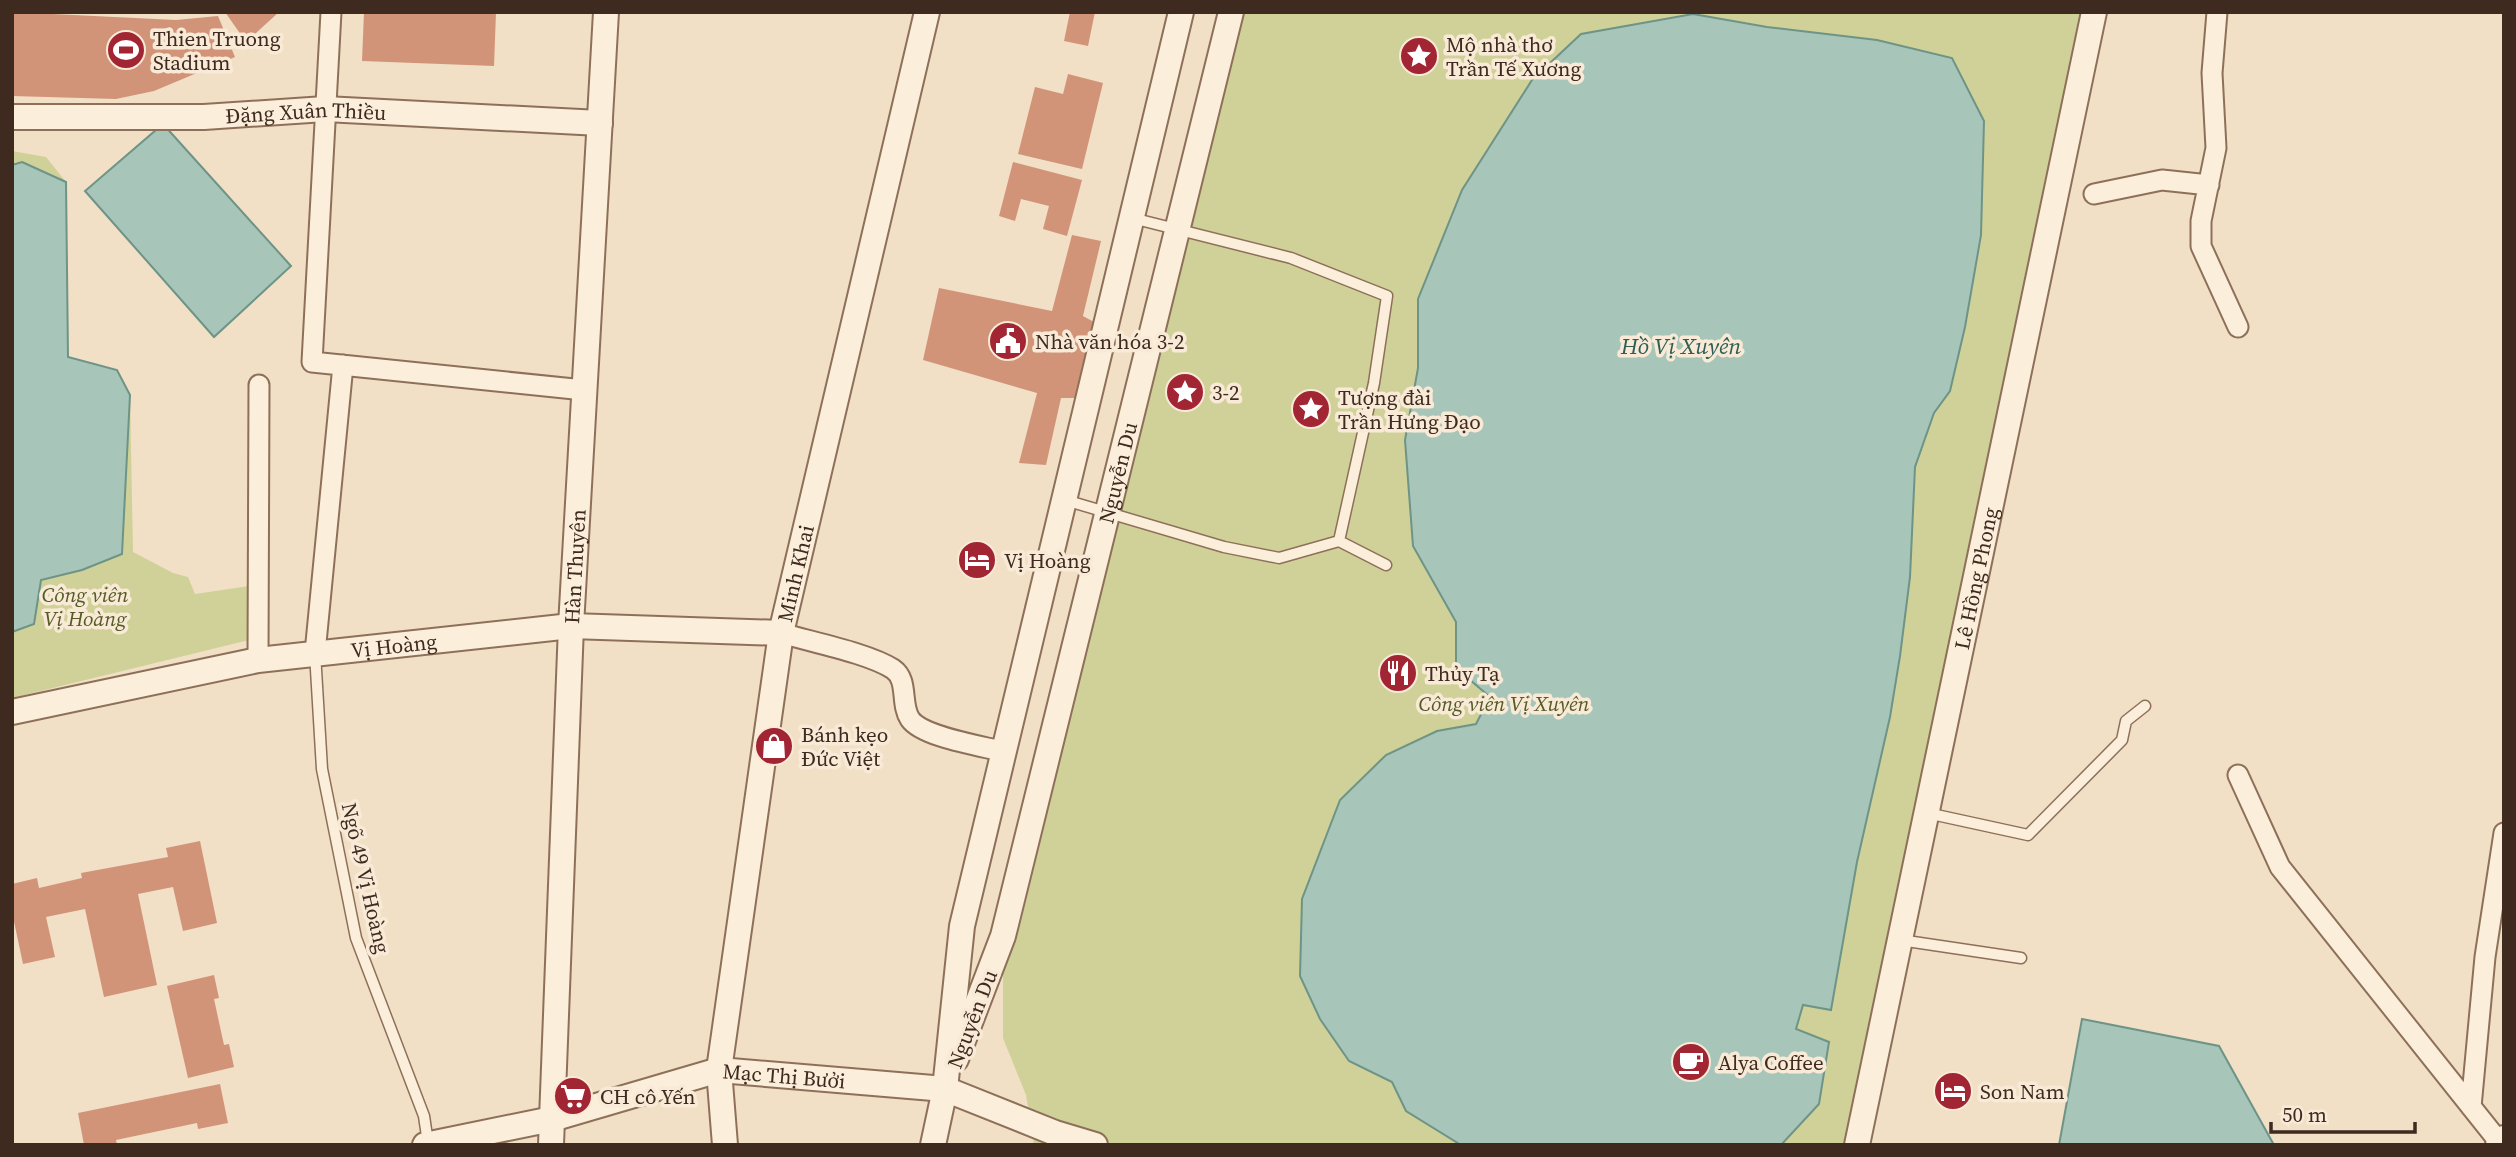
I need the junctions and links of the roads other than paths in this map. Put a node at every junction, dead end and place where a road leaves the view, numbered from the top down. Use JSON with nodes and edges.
{"nodes":[{"id":1,"x":331,"y":12,"type":"edge"},
{"id":2,"x":606,"y":12,"type":"edge"},
{"id":3,"x":927,"y":12,"type":"edge"},
{"id":4,"x":1181,"y":12,"type":"edge"},
{"id":5,"x":1231,"y":12,"type":"edge"},
{"id":6,"x":2094,"y":12,"type":"edge"},
{"id":7,"x":2217,"y":12,"type":"edge"},
{"id":8,"x":325,"y":109,"type":"junction"},
{"id":9,"x":12,"y":117,"type":"edge"},
{"id":10,"x":600,"y":123,"type":"junction"},
{"id":11,"x":2208,"y":185,"type":"junction"},
{"id":12,"x":2094,"y":194,"type":"dead end"},
{"id":13,"x":1132,"y":218,"type":"junction"},
{"id":14,"x":1178,"y":228,"type":"junction"},
{"id":15,"x":2238,"y":327,"type":"dead end"},
{"id":16,"x":343,"y":365,"type":"junction"},
{"id":17,"x":260,"y":385,"type":"dead end"},
{"id":18,"x":584,"y":390,"type":"junction"},
{"id":19,"x":1065,"y":500,"type":"junction"},
{"id":20,"x":1107,"y":514,"type":"junction"},
{"id":21,"x":1339,"y":541,"type":"junction"},
{"id":22,"x":1386,"y":565,"type":"dead end"},
{"id":23,"x":571,"y":626,"type":"junction"},
{"id":24,"x":780,"y":634,"type":"junction"},
{"id":25,"x":315,"y":653,"type":"junction"},
{"id":26,"x":258,"y":660,"type":"junction"},
{"id":27,"x":2145,"y":706,"type":"dead end"},
{"id":28,"x":12,"y":712,"type":"edge"},
{"id":29,"x":1005,"y":752,"type":"junction"},
{"id":30,"x":2238,"y":775,"type":"dead end"},
{"id":31,"x":1926,"y":813,"type":"junction"},
{"id":32,"x":2504,"y":833,"type":"edge"},
{"id":33,"x":1900,"y":940,"type":"junction"},
{"id":34,"x":2021,"y":958,"type":"dead end"},
{"id":35,"x":719,"y":1070,"type":"junction"},
{"id":36,"x":945,"y":1089,"type":"junction"},
{"id":37,"x":2471,"y":1107,"type":"junction"},
{"id":38,"x":552,"y":1119,"type":"junction"},
{"id":39,"x":2501,"y":1143,"type":"edge"},
{"id":40,"x":426,"y":1144,"type":"edge"},
{"id":41,"x":551,"y":1145,"type":"edge"},
{"id":42,"x":725,"y":1145,"type":"edge"},
{"id":43,"x":933,"y":1145,"type":"edge"},
{"id":44,"x":1096,"y":1145,"type":"edge"},
{"id":45,"x":1857,"y":1145,"type":"edge"}],
"edges":[{"from":1,"to":8,"type":"street"},
{"from":2,"to":10,"type":"street","name":"Hàn Thuyên"},
{"from":3,"to":24,"type":"street","name":"Minh Khai"},
{"from":4,"to":13,"type":"street","name":"Nguyễn Du"},
{"from":5,"to":14,"type":"street","name":"Nguyễn Du"},
{"from":6,"to":31,"type":"street","name":"Lê Hồng Phong"},
{"from":7,"to":11,"type":"street"},
{"from":8,"to":9,"type":"street","name":"Đặng Xuân Thiều"},
{"from":8,"to":10,"type":"street","name":"Đặng Xuân Thiều"},
{"from":8,"to":16,"type":"street"},
{"from":10,"to":18,"type":"street","name":"Hàn Thuyên"},
{"from":11,"to":12,"type":"street"},
{"from":11,"to":15,"type":"street"},
{"from":13,"to":14,"type":"lane"},
{"from":13,"to":19,"type":"street","name":"Nguyễn Du"},
{"from":14,"to":20,"type":"street","name":"Nguyễn Du"},
{"from":14,"to":21,"type":"lane"},
{"from":16,"to":18,"type":"street"},
{"from":16,"to":25,"type":"street"},
{"from":17,"to":26,"type":"street"},
{"from":18,"to":23,"type":"street","name":"Hàn Thuyên"},
{"from":19,"to":20,"type":"lane"},
{"from":19,"to":29,"type":"street","name":"Nguyễn Du"},
{"from":20,"to":21,"type":"lane"},
{"from":20,"to":36,"type":"street","name":"Nguyễn Du"},
{"from":21,"to":22,"type":"lane"},
{"from":23,"to":24,"type":"street","name":"Vị Hoàng"},
{"from":23,"to":25,"type":"street","name":"Vị Hoàng"},
{"from":23,"to":38,"type":"street","name":"Hàn Thuyên"},
{"from":24,"to":29,"type":"street"},
{"from":24,"to":35,"type":"street","name":"Minh Khai"},
{"from":25,"to":26,"type":"street","name":"Vị Hoàng"},
{"from":25,"to":40,"type":"lane","name":"Ngõ 49 Vị Hoàng"},
{"from":26,"to":28,"type":"street","name":"Vị Hoàng"},
{"from":27,"to":31,"type":"lane"},
{"from":29,"to":36,"type":"street","name":"Nguyễn Du"},
{"from":30,"to":37,"type":"street"},
{"from":31,"to":33,"type":"street","name":"Lê Hồng Phong"},
{"from":32,"to":37,"type":"street"},
{"from":33,"to":34,"type":"lane"},
{"from":33,"to":45,"type":"street","name":"Lê Hồng Phong"},
{"from":35,"to":36,"type":"street","name":"Mạc Thị Bưởi"},
{"from":35,"to":38,"type":"street","name":"Mạc Thị Bưởi"},
{"from":35,"to":42,"type":"street","name":"Minh Khai"},
{"from":36,"to":43,"type":"street","name":"Nguyễn Du"},
{"from":36,"to":44,"type":"street","name":"Mạc Thị Bưởi"},
{"from":37,"to":39,"type":"street"},
{"from":38,"to":40,"type":"street","name":"Mạc Thị Bưởi"},
{"from":38,"to":41,"type":"street","name":"Hàn Thuyên"}]}
